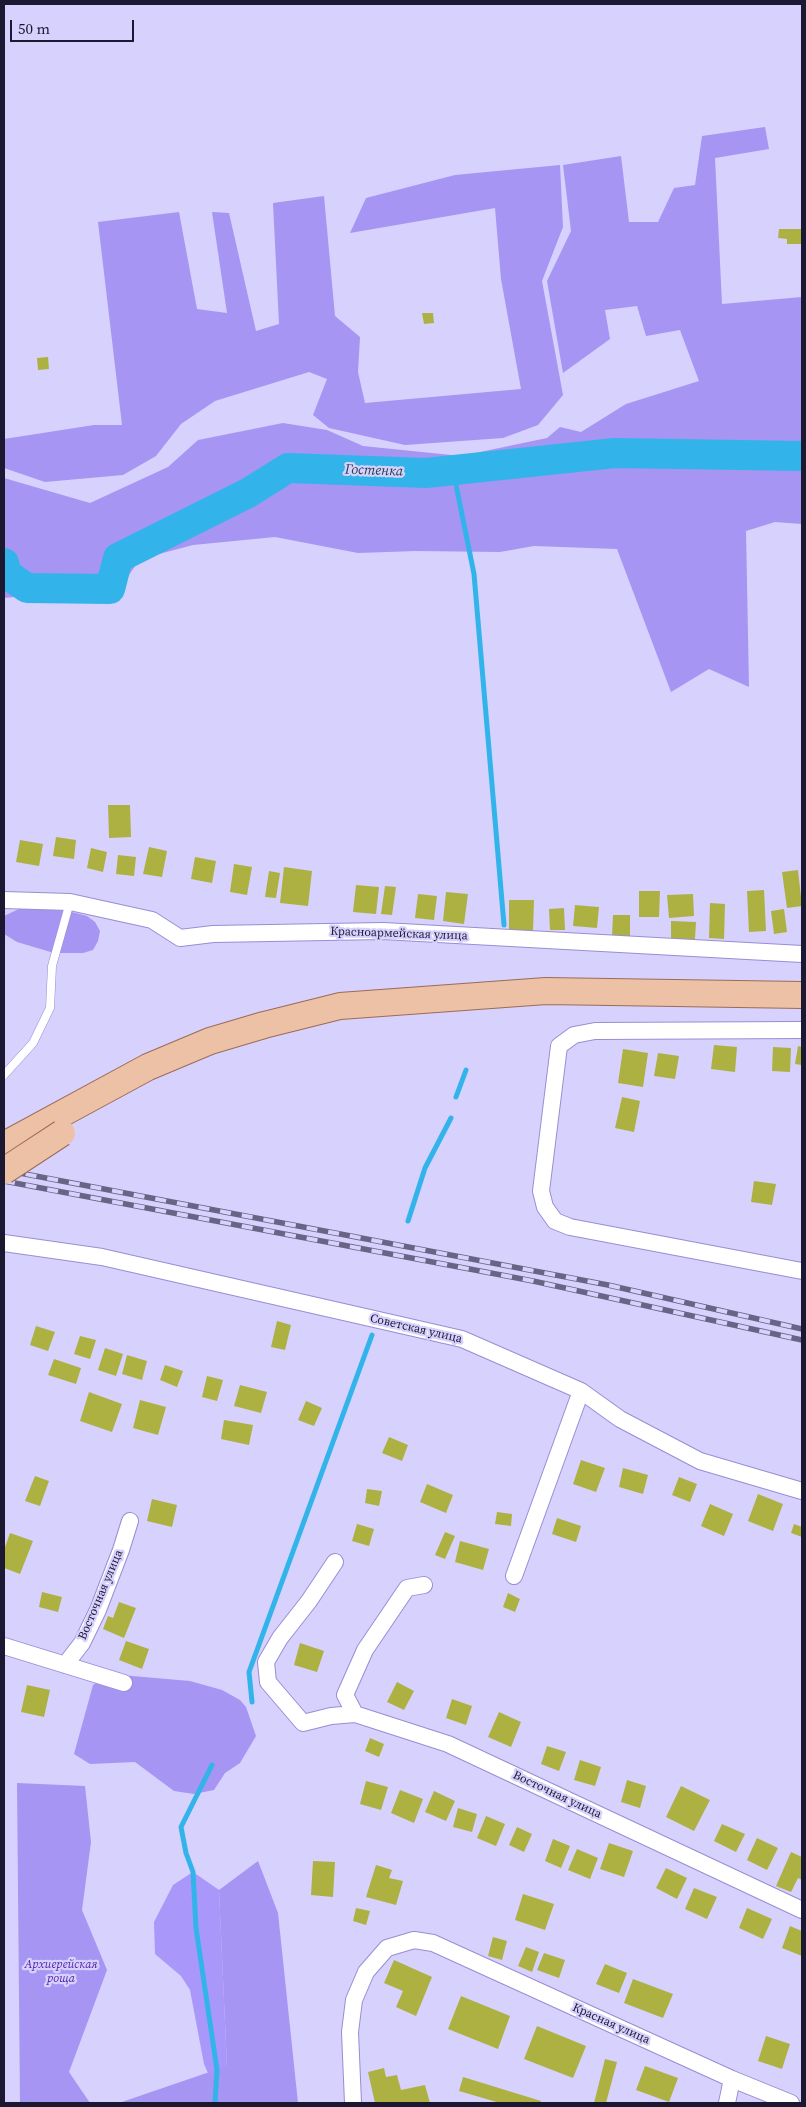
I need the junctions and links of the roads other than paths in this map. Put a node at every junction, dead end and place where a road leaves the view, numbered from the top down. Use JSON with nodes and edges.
{"nodes":[{"id":1,"x":4,"y":900,"type":"edge"},
{"id":2,"x":70,"y":902,"type":"junction"},
{"id":3,"x":802,"y":954,"type":"edge"},
{"id":4,"x":802,"y":995,"type":"edge"},
{"id":5,"x":423,"y":1000,"type":"junction"},
{"id":6,"x":802,"y":1030,"type":"edge"},
{"id":7,"x":4,"y":1075,"type":"edge"},
{"id":8,"x":6,"y":1143,"type":"edge"},
{"id":9,"x":4,"y":1171,"type":"edge"},
{"id":10,"x":4,"y":1243,"type":"edge"},
{"id":11,"x":802,"y":1271,"type":"edge"},
{"id":12,"x":581,"y":1391,"type":"junction"},
{"id":13,"x":802,"y":1490,"type":"edge"},
{"id":14,"x":130,"y":1521,"type":"dead end"},
{"id":15,"x":335,"y":1562,"type":"dead end"},
{"id":16,"x":514,"y":1576,"type":"dead end"},
{"id":17,"x":424,"y":1585,"type":"dead end"},
{"id":18,"x":4,"y":1646,"type":"edge"},
{"id":19,"x":65,"y":1665,"type":"junction"},
{"id":20,"x":124,"y":1684,"type":"dead end"},
{"id":21,"x":354,"y":1714,"type":"junction"},
{"id":22,"x":802,"y":1910,"type":"edge"},
{"id":23,"x":732,"y":2079,"type":"junction"},
{"id":24,"x":353,"y":2103,"type":"edge"},
{"id":25,"x":727,"y":2103,"type":"edge"},
{"id":26,"x":791,"y":2103,"type":"edge"}],
"edges":[{"from":1,"to":2,"type":"street","name":"Красноармейская улица"},
{"from":2,"to":3,"type":"street","name":"Красноармейская улица"},
{"from":2,"to":7,"type":"lane"},
{"from":4,"to":5,"type":"main road"},
{"from":5,"to":8,"type":"main road"},
{"from":5,"to":9,"type":"main road","bridge":true},
{"from":6,"to":11,"type":"street"},
{"from":10,"to":12,"type":"street","name":"Советская улица"},
{"from":12,"to":13,"type":"street","name":"Советская улица"},
{"from":12,"to":16,"type":"street"},
{"from":14,"to":19,"type":"street","name":"Восточная улица"},
{"from":15,"to":21,"type":"street","name":"Восточная улица"},
{"from":17,"to":21,"type":"street"},
{"from":18,"to":19,"type":"street"},
{"from":19,"to":20,"type":"street"},
{"from":21,"to":22,"type":"street","name":"Восточная улица"},
{"from":23,"to":24,"type":"street","name":"Красная улица"},
{"from":23,"to":25,"type":"street"},
{"from":23,"to":26,"type":"street","name":"Красная улица"}]}
